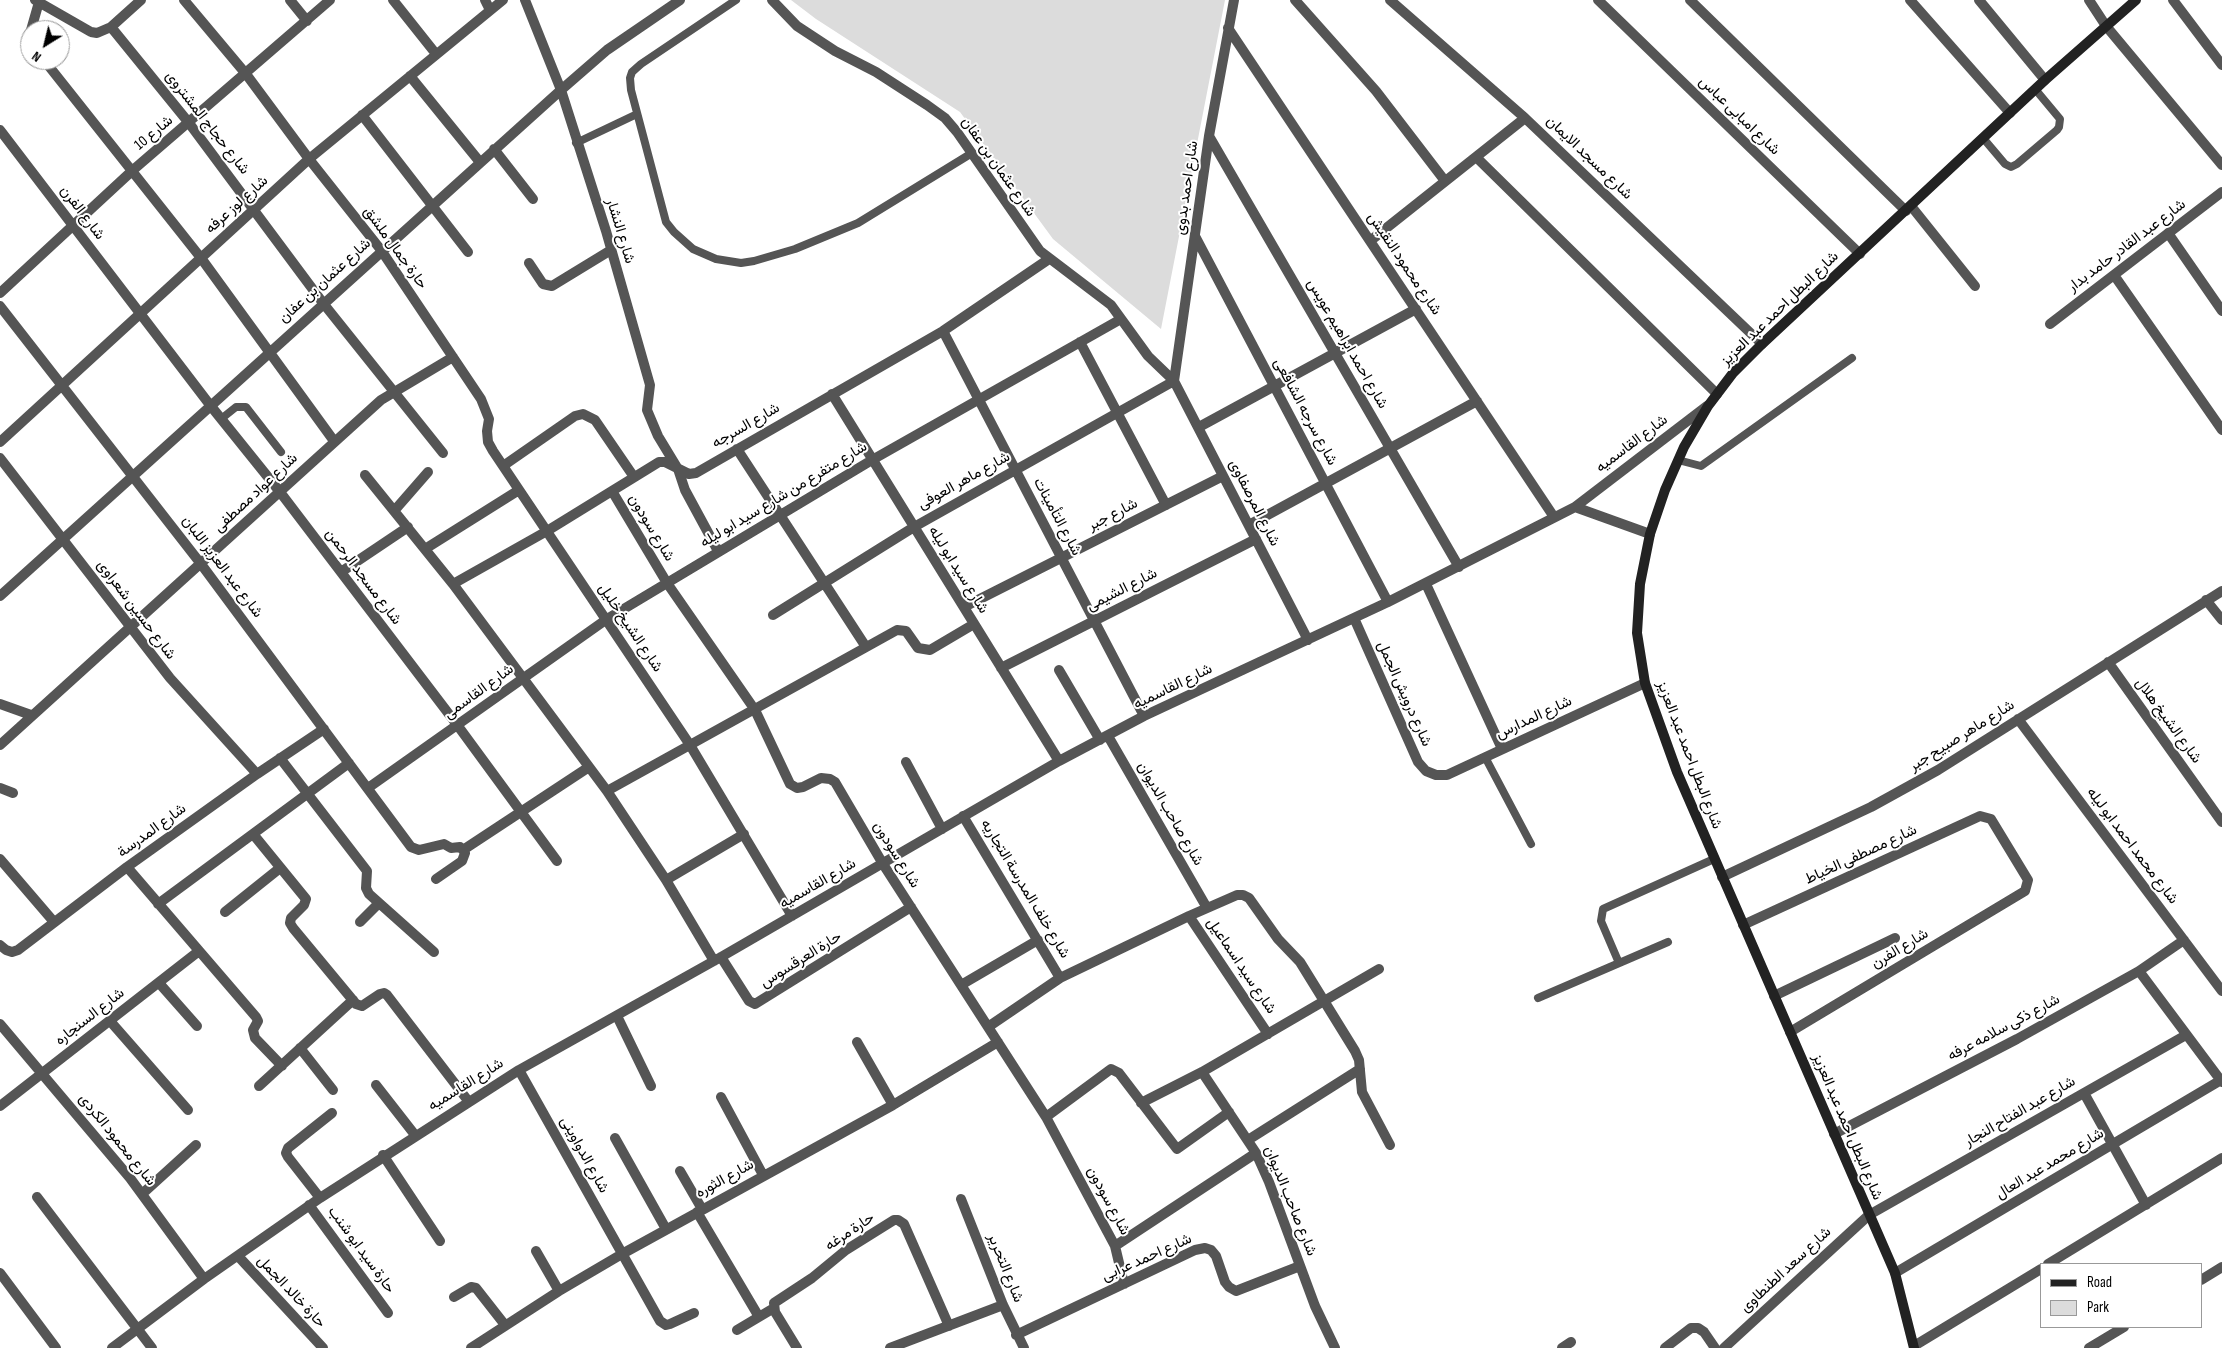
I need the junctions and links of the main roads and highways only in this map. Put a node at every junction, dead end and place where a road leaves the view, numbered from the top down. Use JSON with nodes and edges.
{"nodes":[{"id":1,"x":2136,"y":0,"type":"edge"},
{"id":2,"x":1914,"y":1347,"type":"edge"}],
"edges":[{"from":1,"to":2,"type":"main road","name":"شارع البطل احمد عبد العزيز"}]}
